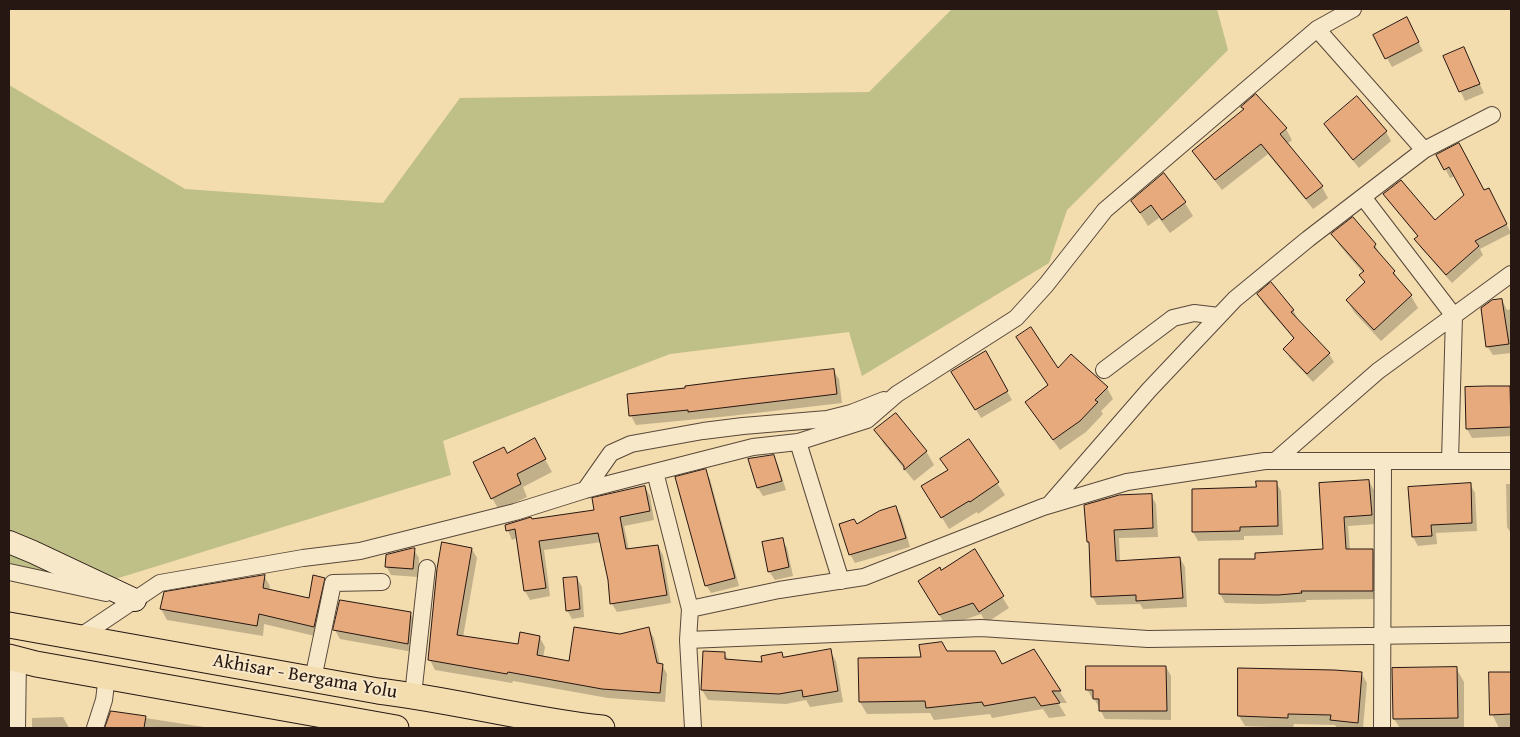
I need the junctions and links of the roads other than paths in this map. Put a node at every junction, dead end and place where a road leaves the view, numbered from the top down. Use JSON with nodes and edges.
{"nodes":[{"id":1,"x":1353,"y":9,"type":"edge"},
{"id":2,"x":1317,"y":29,"type":"junction"},
{"id":3,"x":1492,"y":115,"type":"dead end"},
{"id":4,"x":1424,"y":150,"type":"junction"},
{"id":5,"x":1363,"y":197,"type":"junction"},
{"id":6,"x":1511,"y":274,"type":"edge"},
{"id":7,"x":1219,"y":316,"type":"junction"},
{"id":8,"x":1454,"y":316,"type":"junction"},
{"id":9,"x":1104,"y":370,"type":"dead end"},
{"id":10,"x":897,"y":394,"type":"junction"},
{"id":11,"x":798,"y":442,"type":"junction"},
{"id":12,"x":1276,"y":461,"type":"junction"},
{"id":13,"x":1450,"y":461,"type":"junction"},
{"id":14,"x":1511,"y":461,"type":"edge"},
{"id":15,"x":1383,"y":462,"type":"junction"},
{"id":16,"x":654,"y":472,"type":"junction"},
{"id":17,"x":585,"y":490,"type":"junction"},
{"id":18,"x":1049,"y":505,"type":"junction"},
{"id":19,"x":9,"y":542,"type":"edge"},
{"id":20,"x":427,"y":568,"type":"dead end"},
{"id":21,"x":9,"y":572,"type":"edge"},
{"id":22,"x":841,"y":581,"type":"junction"},
{"id":23,"x":382,"y":582,"type":"dead end"},
{"id":24,"x":135,"y":600,"type":"junction"},
{"id":25,"x":690,"y":609,"type":"junction"},
{"id":26,"x":9,"y":626,"type":"edge"},
{"id":27,"x":1511,"y":634,"type":"edge"},
{"id":28,"x":1383,"y":636,"type":"junction"},
{"id":29,"x":78,"y":638,"type":"junction"},
{"id":30,"x":688,"y":640,"type":"junction"},
{"id":31,"x":13,"y":658,"type":"edge"},
{"id":32,"x":107,"y":676,"type":"junction"},
{"id":33,"x":313,"y":679,"type":"junction"},
{"id":34,"x":413,"y":695,"type":"junction"},
{"id":35,"x":358,"y":725,"type":"edge"},
{"id":36,"x":17,"y":728,"type":"edge"},
{"id":37,"x":95,"y":728,"type":"edge"},
{"id":38,"x":396,"y":728,"type":"edge"},
{"id":39,"x":602,"y":728,"type":"edge"},
{"id":40,"x":693,"y":728,"type":"edge"},
{"id":41,"x":1382,"y":728,"type":"edge"}],
"edges":[{"from":1,"to":2,"type":"street"},
{"from":2,"to":4,"type":"street"},
{"from":2,"to":10,"type":"street"},
{"from":3,"to":4,"type":"street"},
{"from":4,"to":5,"type":"street"},
{"from":5,"to":7,"type":"street"},
{"from":5,"to":8,"type":"street"},
{"from":6,"to":8,"type":"street"},
{"from":7,"to":9,"type":"street"},
{"from":7,"to":18,"type":"street"},
{"from":8,"to":12,"type":"street"},
{"from":8,"to":13,"type":"street"},
{"from":10,"to":11,"type":"street"},
{"from":10,"to":17,"type":"street"},
{"from":11,"to":16,"type":"street"},
{"from":11,"to":22,"type":"street"},
{"from":12,"to":15,"type":"street"},
{"from":12,"to":18,"type":"street"},
{"from":13,"to":14,"type":"street"},
{"from":13,"to":15,"type":"street"},
{"from":15,"to":28,"type":"street"},
{"from":16,"to":17,"type":"street"},
{"from":16,"to":25,"type":"street"},
{"from":17,"to":24,"type":"street"},
{"from":18,"to":22,"type":"street"},
{"from":19,"to":24,"type":"street"},
{"from":20,"to":34,"type":"street"},
{"from":21,"to":24,"type":"street"},
{"from":22,"to":25,"type":"street"},
{"from":23,"to":33,"type":"street"},
{"from":24,"to":29,"type":"street"},
{"from":25,"to":30,"type":"street"},
{"from":26,"to":29,"type":"main road","name":"Akhisar - Bergama Yolu"},
{"from":27,"to":28,"type":"street"},
{"from":28,"to":30,"type":"street"},
{"from":28,"to":41,"type":"street"},
{"from":29,"to":33,"type":"main road","name":"Akhisar - Bergama Yolu"},
{"from":30,"to":40,"type":"street"},
{"from":31,"to":32,"type":"main road","name":"Akhisar - Bergama Yolu"},
{"from":31,"to":36,"type":"street"},
{"from":32,"to":35,"type":"main road","name":"Akhisar - Bergama Yolu"},
{"from":32,"to":37,"type":"street"},
{"from":33,"to":34,"type":"main road","name":"Akhisar - Bergama Yolu"},
{"from":34,"to":39,"type":"main road","name":"Akhisar - Bergama Yolu"},
{"from":35,"to":38,"type":"main road","name":"Akhisar - Bergama Yolu"}]}
